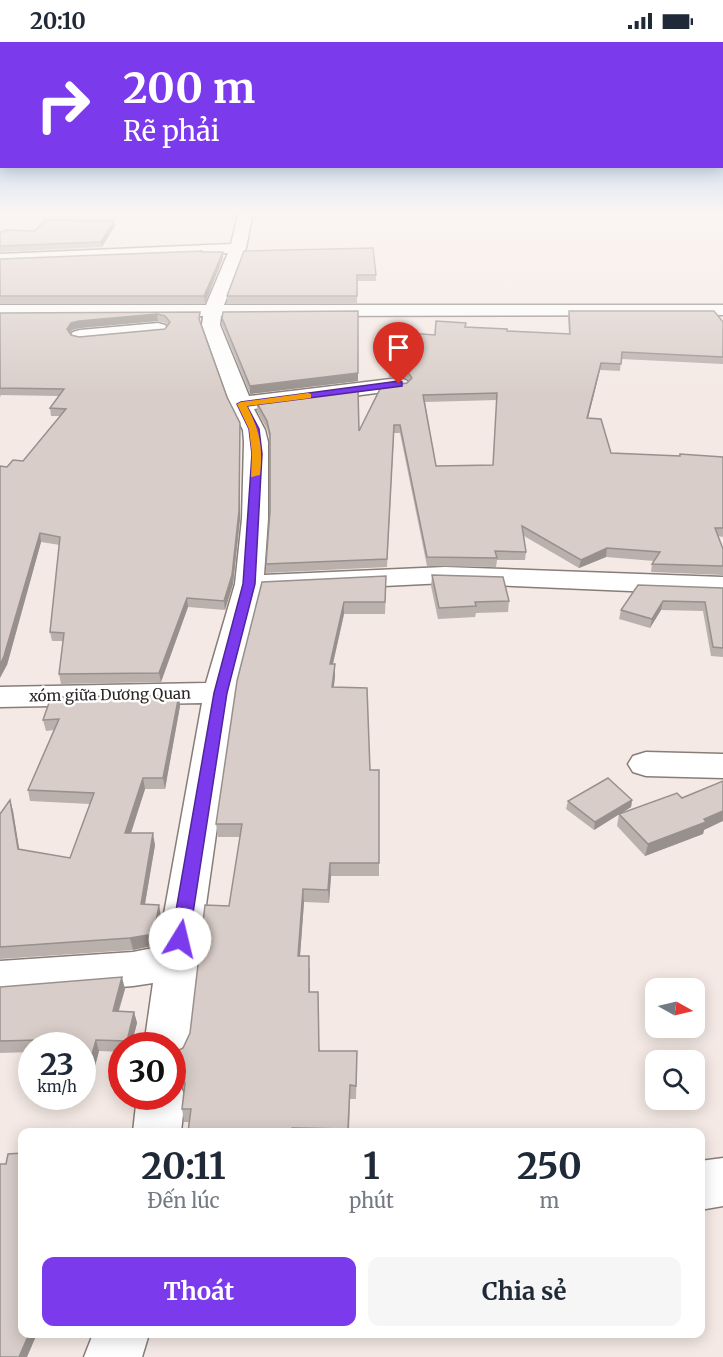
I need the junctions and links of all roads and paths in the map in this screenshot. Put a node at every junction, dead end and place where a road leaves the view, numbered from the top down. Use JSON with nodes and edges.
{"nodes":[{"id":1,"x":228,"y":273,"type":"edge"},
{"id":2,"x":0,"y":311,"type":"edge"},
{"id":3,"x":722,"y":313,"type":"edge"},
{"id":4,"x":212,"y":317,"type":"junction"},
{"id":5,"x":80,"y":336,"type":"edge"},
{"id":6,"x":399,"y":384,"type":"edge"},
{"id":7,"x":241,"y":404,"type":"junction"},
{"id":8,"x":249,"y":584,"type":"junction"},
{"id":9,"x":723,"y":586,"type":"edge"},
{"id":10,"x":220,"y":693,"type":"junction"},
{"id":11,"x":0,"y":698,"type":"edge"},
{"id":12,"x":646,"y":764,"type":"dead end"},
{"id":13,"x":723,"y":766,"type":"edge"},
{"id":14,"x":177,"y":961,"type":"junction"},
{"id":15,"x":0,"y":979,"type":"edge"},
{"id":16,"x":169,"y":1032,"type":"edge"},
{"id":17,"x":159,"y":1110,"type":"edge"},
{"id":18,"x":157,"y":1128,"type":"edge"},
{"id":19,"x":723,"y":1182,"type":"edge"},
{"id":20,"x":705,"y":1185,"type":"edge"},
{"id":21,"x":120,"y":1338,"type":"edge"},
{"id":22,"x":113,"y":1357,"type":"edge"}],
"edges":[{"from":1,"to":4,"type":"street"},
{"from":2,"to":4,"type":"street"},
{"from":3,"to":4,"type":"street"},
{"from":4,"to":5,"type":"street"},
{"from":4,"to":7,"type":"street"},
{"from":6,"to":7,"type":"street"},
{"from":7,"to":8,"type":"street"},
{"from":8,"to":9,"type":"street"},
{"from":8,"to":10,"type":"street"},
{"from":10,"to":11,"type":"street","name":"xóm giữa Dương Quan"},
{"from":10,"to":14,"type":"street"},
{"from":12,"to":13,"type":"street"},
{"from":14,"to":15,"type":"street"},
{"from":14,"to":16,"type":"street"},
{"from":17,"to":18,"type":"street"},
{"from":19,"to":20,"type":"street"},
{"from":21,"to":22,"type":"street"}]}
